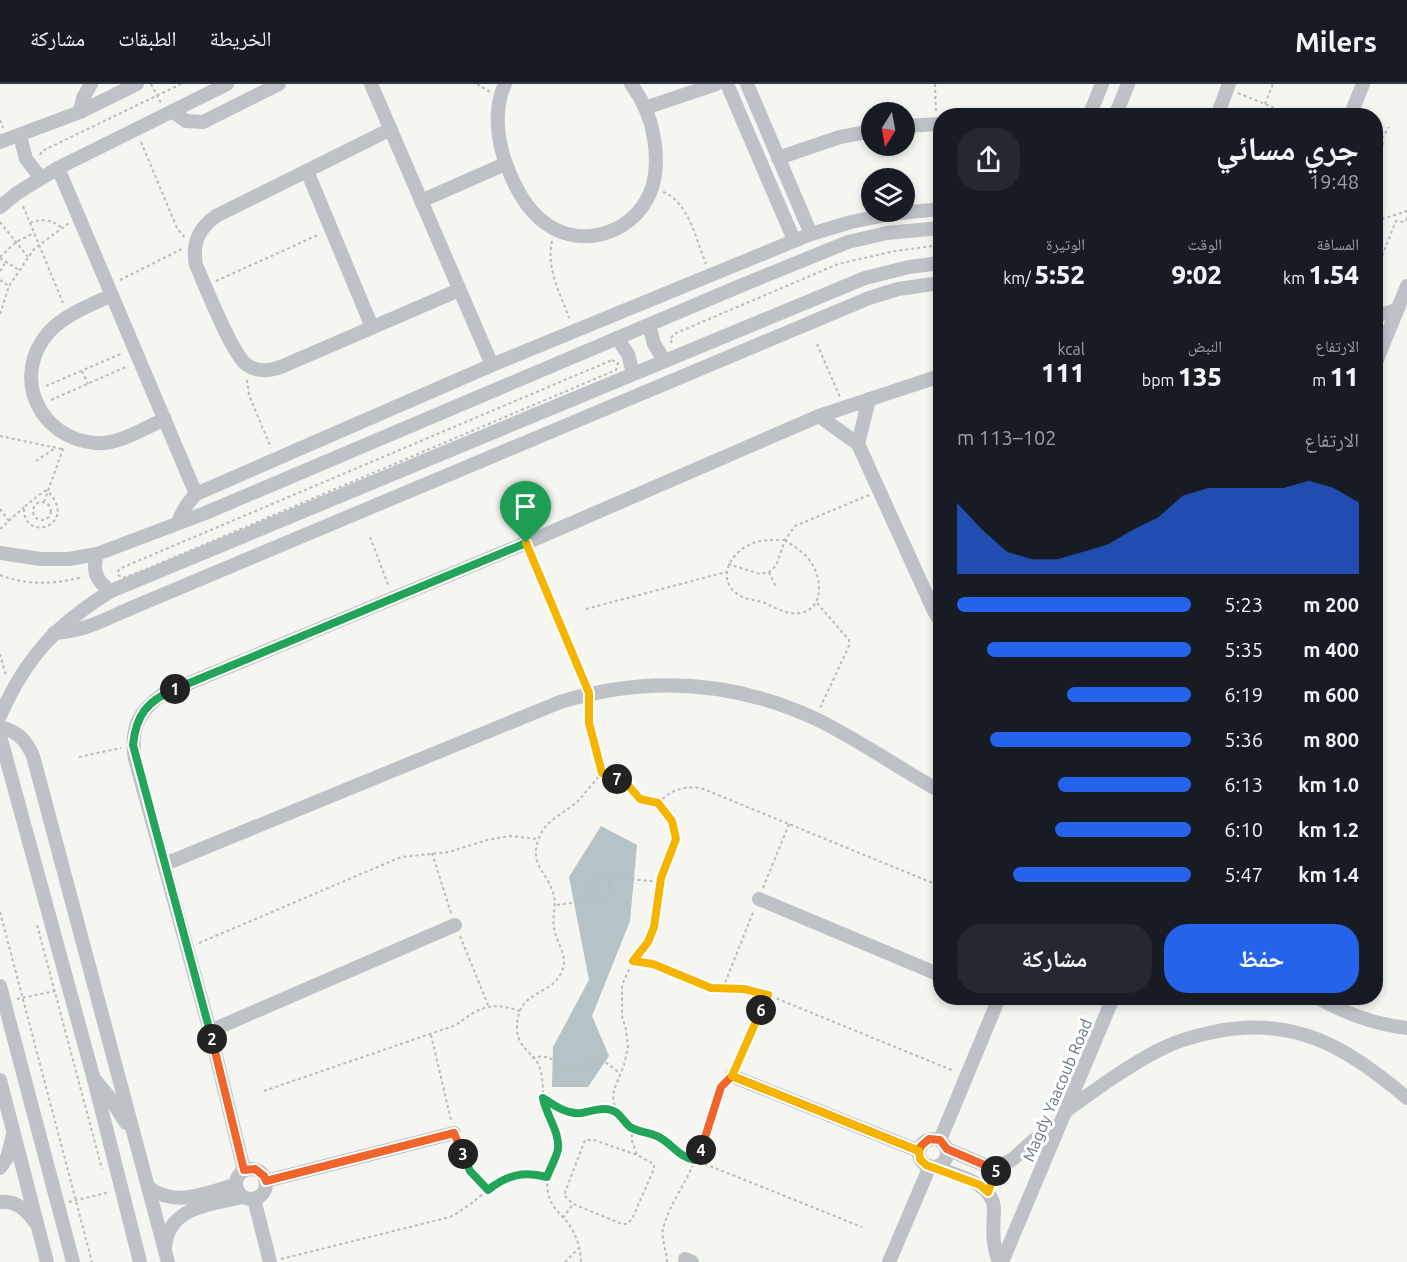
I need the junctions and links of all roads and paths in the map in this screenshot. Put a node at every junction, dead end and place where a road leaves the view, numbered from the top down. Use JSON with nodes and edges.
{"nodes":[{"id":1,"x":91,"y":84,"type":"edge"},
{"id":2,"x":137,"y":84,"type":"edge"},
{"id":3,"x":151,"y":84,"type":"edge"},
{"id":4,"x":181,"y":84,"type":"edge"},
{"id":5,"x":227,"y":84,"type":"edge"},
{"id":6,"x":279,"y":84,"type":"edge"},
{"id":7,"x":371,"y":84,"type":"edge"},
{"id":8,"x":505,"y":84,"type":"edge"},
{"id":9,"x":631,"y":84,"type":"edge"},
{"id":10,"x":716,"y":84,"type":"edge"},
{"id":11,"x":727,"y":84,"type":"edge"},
{"id":12,"x":747,"y":84,"type":"edge"},
{"id":13,"x":935,"y":84,"type":"edge"},
{"id":14,"x":1102,"y":84,"type":"edge"},
{"id":15,"x":1128,"y":84,"type":"edge"},
{"id":16,"x":1273,"y":84,"type":"edge"},
{"id":17,"x":1363,"y":84,"type":"edge"},
{"id":18,"x":1228,"y":86,"type":"edge"},
{"id":19,"x":157,"y":96,"type":"junction"},
{"id":20,"x":1265,"y":104,"type":"junction"},
{"id":21,"x":645,"y":108,"type":"junction"},
{"id":22,"x":937,"y":108,"type":"edge"},
{"id":23,"x":1092,"y":108,"type":"edge"},
{"id":24,"x":1118,"y":108,"type":"edge"},
{"id":25,"x":1220,"y":108,"type":"edge"},
{"id":26,"x":1275,"y":108,"type":"edge"},
{"id":27,"x":1353,"y":108,"type":"edge"},
{"id":28,"x":80,"y":112,"type":"junction"},
{"id":29,"x":169,"y":112,"type":"junction"},
{"id":30,"x":933,"y":124,"type":"edge"},
{"id":31,"x":915,"y":125,"type":"edge"},
{"id":32,"x":1389,"y":127,"type":"dead end"},
{"id":33,"x":136,"y":129,"type":"junction"},
{"id":34,"x":391,"y":129,"type":"junction"},
{"id":35,"x":861,"y":133,"type":"edge"},
{"id":36,"x":20,"y":136,"type":"junction"},
{"id":37,"x":1383,"y":137,"type":"edge"},
{"id":38,"x":0,"y":141,"type":"edge"},
{"id":39,"x":1383,"y":144,"type":"edge"},
{"id":40,"x":1386,"y":145,"type":"dead end"},
{"id":41,"x":778,"y":158,"type":"junction"},
{"id":42,"x":40,"y":159,"type":"dead end"},
{"id":43,"x":506,"y":164,"type":"junction"},
{"id":44,"x":58,"y":168,"type":"junction"},
{"id":45,"x":307,"y":171,"type":"junction"},
{"id":46,"x":41,"y":178,"type":"junction"},
{"id":47,"x":652,"y":190,"type":"junction"},
{"id":48,"x":18,"y":193,"type":"junction"},
{"id":49,"x":421,"y":201,"type":"junction"},
{"id":50,"x":0,"y":207,"type":"edge"},
{"id":51,"x":933,"y":210,"type":"edge"},
{"id":52,"x":1407,"y":211,"type":"edge"},
{"id":53,"x":78,"y":216,"type":"junction"},
{"id":54,"x":1407,"y":218,"type":"edge"},
{"id":55,"x":1383,"y":219,"type":"edge"},
{"id":56,"x":0,"y":222,"type":"edge"},
{"id":57,"x":30,"y":223,"type":"junction"},
{"id":58,"x":62,"y":228,"type":"junction"},
{"id":59,"x":331,"y":229,"type":"junction"},
{"id":60,"x":933,"y":229,"type":"edge"},
{"id":61,"x":556,"y":230,"type":"junction"},
{"id":62,"x":34,"y":233,"type":"junction"},
{"id":63,"x":810,"y":234,"type":"junction"},
{"id":64,"x":794,"y":240,"type":"junction"},
{"id":65,"x":16,"y":242,"type":"junction"},
{"id":66,"x":195,"y":243,"type":"junction"},
{"id":67,"x":39,"y":245,"type":"junction"},
{"id":68,"x":933,"y":246,"type":"edge"},
{"id":69,"x":922,"y":247,"type":"junction"},
{"id":70,"x":1383,"y":254,"type":"edge"},
{"id":71,"x":28,"y":257,"type":"junction"},
{"id":72,"x":0,"y":258,"type":"edge"},
{"id":73,"x":6,"y":262,"type":"junction"},
{"id":74,"x":933,"y":264,"type":"edge"},
{"id":75,"x":925,"y":265,"type":"junction"},
{"id":76,"x":730,"y":267,"type":"junction"},
{"id":77,"x":19,"y":270,"type":"junction"},
{"id":78,"x":0,"y":271,"type":"edge"},
{"id":79,"x":710,"y":275,"type":"junction"},
{"id":80,"x":0,"y":280,"type":"edge"},
{"id":81,"x":933,"y":284,"type":"edge"},
{"id":82,"x":205,"y":285,"type":"junction"},
{"id":83,"x":9,"y":286,"type":"junction"},
{"id":84,"x":740,"y":286,"type":"junction"},
{"id":85,"x":1407,"y":286,"type":"edge"},
{"id":86,"x":110,"y":290,"type":"junction"},
{"id":87,"x":459,"y":290,"type":"junction"},
{"id":88,"x":0,"y":299,"type":"edge"},
{"id":89,"x":4,"y":301,"type":"junction"},
{"id":90,"x":1397,"y":310,"type":"junction"},
{"id":91,"x":0,"y":314,"type":"edge"},
{"id":92,"x":1383,"y":314,"type":"edge"},
{"id":93,"x":69,"y":317,"type":"junction"},
{"id":94,"x":709,"y":318,"type":"dead end"},
{"id":95,"x":649,"y":325,"type":"junction"},
{"id":96,"x":372,"y":327,"type":"junction"},
{"id":97,"x":574,"y":332,"type":"junction"},
{"id":98,"x":617,"y":338,"type":"junction"},
{"id":99,"x":546,"y":344,"type":"junction"},
{"id":100,"x":817,"y":344,"type":"dead end"},
{"id":101,"x":1383,"y":345,"type":"edge"},
{"id":102,"x":137,"y":355,"type":"junction"},
{"id":103,"x":664,"y":360,"type":"junction"},
{"id":104,"x":555,"y":364,"type":"junction"},
{"id":105,"x":248,"y":365,"type":"junction"},
{"id":106,"x":492,"y":365,"type":"junction"},
{"id":107,"x":82,"y":371,"type":"junction"},
{"id":108,"x":633,"y":373,"type":"junction"},
{"id":109,"x":933,"y":378,"type":"edge"},
{"id":110,"x":88,"y":384,"type":"junction"},
{"id":111,"x":32,"y":392,"type":"junction"},
{"id":112,"x":869,"y":399,"type":"junction"},
{"id":113,"x":38,"y":406,"type":"junction"},
{"id":114,"x":844,"y":406,"type":"junction"},
{"id":115,"x":819,"y":416,"type":"junction"},
{"id":116,"x":165,"y":419,"type":"junction"},
{"id":117,"x":0,"y":436,"type":"edge"},
{"id":118,"x":68,"y":436,"type":"junction"},
{"id":119,"x":858,"y":444,"type":"junction"},
{"id":120,"x":55,"y":448,"type":"junction"},
{"id":121,"x":63,"y":450,"type":"junction"},
{"id":122,"x":276,"y":459,"type":"junction"},
{"id":123,"x":36,"y":461,"type":"dead end"},
{"id":124,"x":48,"y":491,"type":"junction"},
{"id":125,"x":879,"y":491,"type":"junction"},
{"id":126,"x":196,"y":494,"type":"junction"},
{"id":127,"x":44,"y":502,"type":"junction"},
{"id":128,"x":24,"y":507,"type":"junction"},
{"id":129,"x":0,"y":509,"type":"edge"},
{"id":130,"x":9,"y":521,"type":"junction"},
{"id":131,"x":178,"y":523,"type":"junction"},
{"id":132,"x":0,"y":529,"type":"edge"},
{"id":133,"x":370,"y":537,"type":"dead end"},
{"id":134,"x":785,"y":540,"type":"junction"},
{"id":135,"x":526,"y":543,"type":"junction"},
{"id":136,"x":0,"y":553,"type":"edge"},
{"id":137,"x":97,"y":554,"type":"junction"},
{"id":138,"x":728,"y":564,"type":"junction"},
{"id":139,"x":726,"y":572,"type":"junction"},
{"id":140,"x":769,"y":572,"type":"junction"},
{"id":141,"x":0,"y":575,"type":"edge"},
{"id":142,"x":87,"y":576,"type":"dead end"},
{"id":143,"x":776,"y":588,"type":"dead end"},
{"id":144,"x":111,"y":591,"type":"junction"},
{"id":145,"x":393,"y":598,"type":"junction"},
{"id":146,"x":816,"y":602,"type":"junction"},
{"id":147,"x":933,"y":608,"type":"edge"},
{"id":148,"x":586,"y":609,"type":"dead end"},
{"id":149,"x":54,"y":633,"type":"junction"},
{"id":150,"x":0,"y":654,"type":"edge"},
{"id":151,"x":11,"y":674,"type":"dead end"},
{"id":152,"x":589,"y":693,"type":"junction"},
{"id":153,"x":0,"y":716,"type":"edge"},
{"id":154,"x":815,"y":718,"type":"junction"},
{"id":155,"x":0,"y":727,"type":"edge"},
{"id":156,"x":0,"y":736,"type":"edge"},
{"id":157,"x":133,"y":745,"type":"junction"},
{"id":158,"x":79,"y":757,"type":"dead end"},
{"id":159,"x":602,"y":773,"type":"junction"},
{"id":160,"x":933,"y":787,"type":"edge"},
{"id":161,"x":658,"y":803,"type":"junction"},
{"id":162,"x":538,"y":839,"type":"junction"},
{"id":163,"x":432,"y":854,"type":"junction"},
{"id":164,"x":165,"y":864,"type":"junction"},
{"id":165,"x":608,"y":881,"type":"junction"},
{"id":166,"x":660,"y":882,"type":"junction"},
{"id":167,"x":933,"y":883,"type":"edge"},
{"id":168,"x":594,"y":895,"type":"junction"},
{"id":169,"x":759,"y":899,"type":"dead end"},
{"id":170,"x":556,"y":905,"type":"junction"},
{"id":171,"x":0,"y":912,"type":"edge"},
{"id":172,"x":37,"y":925,"type":"dead end"},
{"id":173,"x":455,"y":925,"type":"junction"},
{"id":174,"x":188,"y":948,"type":"junction"},
{"id":175,"x":633,"y":961,"type":"junction"},
{"id":176,"x":933,"y":972,"type":"edge"},
{"id":177,"x":0,"y":986,"type":"edge"},
{"id":178,"x":68,"y":988,"type":"junction"},
{"id":179,"x":54,"y":991,"type":"junction"},
{"id":180,"x":768,"y":995,"type":"junction"},
{"id":181,"x":22,"y":998,"type":"junction"},
{"id":182,"x":4,"y":1002,"type":"junction"},
{"id":183,"x":488,"y":1005,"type":"junction"},
{"id":184,"x":995,"y":1005,"type":"edge"},
{"id":185,"x":1110,"y":1005,"type":"edge"},
{"id":186,"x":1333,"y":1005,"type":"edge"},
{"id":187,"x":519,"y":1011,"type":"junction"},
{"id":188,"x":1407,"y":1028,"type":"edge"},
{"id":189,"x":210,"y":1031,"type":"junction"},
{"id":190,"x":431,"y":1034,"type":"junction"},
{"id":191,"x":532,"y":1058,"type":"junction"},
{"id":192,"x":620,"y":1072,"type":"junction"},
{"id":193,"x":93,"y":1076,"type":"junction"},
{"id":194,"x":732,"y":1076,"type":"junction"},
{"id":195,"x":966,"y":1076,"type":"junction"},
{"id":196,"x":0,"y":1080,"type":"edge"},
{"id":197,"x":264,"y":1091,"type":"dead end"},
{"id":198,"x":543,"y":1098,"type":"junction"},
{"id":199,"x":1407,"y":1098,"type":"edge"},
{"id":200,"x":1066,"y":1111,"type":"junction"},
{"id":201,"x":618,"y":1113,"type":"junction"},
{"id":202,"x":1060,"y":1124,"type":"junction"},
{"id":203,"x":632,"y":1128,"type":"junction"},
{"id":204,"x":14,"y":1130,"type":"junction"},
{"id":205,"x":454,"y":1133,"type":"junction"},
{"id":206,"x":943,"y":1144,"type":"junction"},
{"id":207,"x":137,"y":1146,"type":"junction"},
{"id":208,"x":919,"y":1151,"type":"junction"},
{"id":209,"x":637,"y":1155,"type":"junction"},
{"id":210,"x":695,"y":1160,"type":"junction"},
{"id":211,"x":932,"y":1167,"type":"junction"},
{"id":212,"x":998,"y":1167,"type":"junction"},
{"id":213,"x":0,"y":1168,"type":"edge"},
{"id":214,"x":102,"y":1170,"type":"dead end"},
{"id":215,"x":244,"y":1170,"type":"junction"},
{"id":216,"x":547,"y":1177,"type":"junction"},
{"id":217,"x":266,"y":1181,"type":"junction"},
{"id":218,"x":148,"y":1187,"type":"junction"},
{"id":219,"x":122,"y":1190,"type":"junction"},
{"id":220,"x":488,"y":1190,"type":"junction"},
{"id":221,"x":988,"y":1192,"type":"junction"},
{"id":222,"x":244,"y":1194,"type":"junction"},
{"id":223,"x":1,"y":1199,"type":"edge"},
{"id":224,"x":75,"y":1200,"type":"junction"},
{"id":225,"x":58,"y":1204,"type":"junction"},
{"id":226,"x":573,"y":1204,"type":"junction"},
{"id":227,"x":563,"y":1218,"type":"junction"},
{"id":228,"x":38,"y":1227,"type":"junction"},
{"id":229,"x":862,"y":1227,"type":"dead end"},
{"id":230,"x":579,"y":1248,"type":"junction"},
{"id":231,"x":166,"y":1256,"type":"edge"},
{"id":232,"x":47,"y":1262,"type":"edge"},
{"id":233,"x":74,"y":1262,"type":"edge"},
{"id":234,"x":92,"y":1262,"type":"edge"},
{"id":235,"x":140,"y":1262,"type":"edge"},
{"id":236,"x":270,"y":1262,"type":"edge"},
{"id":237,"x":565,"y":1262,"type":"edge"},
{"id":238,"x":581,"y":1262,"type":"edge"},
{"id":239,"x":667,"y":1262,"type":"edge"},
{"id":240,"x":889,"y":1262,"type":"edge"},
{"id":241,"x":1000,"y":1262,"type":"edge"}],
"edges":[{"from":1,"to":28,"type":"street"},
{"from":2,"to":28,"type":"street"},
{"from":3,"to":19,"type":"path"},
{"from":4,"to":19,"type":"path"},
{"from":5,"to":29,"type":"street"},
{"from":6,"to":29,"type":"street"},
{"from":7,"to":34,"type":"street"},
{"from":8,"to":43,"type":"street"},
{"from":9,"to":21,"type":"street"},
{"from":10,"to":21,"type":"street"},
{"from":11,"to":64,"type":"street"},
{"from":12,"to":41,"type":"street"},
{"from":13,"to":22,"type":"path"},
{"from":14,"to":23,"type":"street"},
{"from":15,"to":24,"type":"street"},
{"from":16,"to":20,"type":"path"},
{"from":17,"to":27,"type":"street"},
{"from":18,"to":20,"type":"path"},
{"from":18,"to":25,"type":"street"},
{"from":19,"to":29,"type":"path"},
{"from":19,"to":42,"type":"path"},
{"from":20,"to":26,"type":"path"},
{"from":21,"to":47,"type":"street"},
{"from":28,"to":36,"type":"street"},
{"from":29,"to":33,"type":"street"},
{"from":30,"to":31,"type":"street"},
{"from":32,"to":37,"type":"path"},
{"from":33,"to":44,"type":"street"},
{"from":33,"to":66,"type":"path"},
{"from":34,"to":45,"type":"street"},
{"from":34,"to":49,"type":"street"},
{"from":35,"to":41,"type":"street"},
{"from":36,"to":38,"type":"street"},
{"from":36,"to":46,"type":"street"},
{"from":39,"to":40,"type":"path"},
{"from":41,"to":63,"type":"street"},
{"from":43,"to":49,"type":"street"},
{"from":43,"to":61,"type":"street"},
{"from":44,"to":46,"type":"street"},
{"from":44,"to":53,"type":"street"},
{"from":45,"to":59,"type":"street"},
{"from":45,"to":66,"type":"street"},
{"from":46,"to":48,"type":"street"},
{"from":47,"to":61,"type":"street"},
{"from":47,"to":79,"type":"path"},
{"from":48,"to":50,"type":"street"},
{"from":48,"to":57,"type":"path"},
{"from":49,"to":87,"type":"street"},
{"from":51,"to":63,"type":"street"},
{"from":52,"to":55,"type":"path"},
{"from":53,"to":58,"type":"path"},
{"from":53,"to":86,"type":"street"},
{"from":54,"to":70,"type":"path"},
{"from":56,"to":65,"type":"path"},
{"from":57,"to":58,"type":"path"},
{"from":57,"to":62,"type":"path"},
{"from":58,"to":67,"type":"path"},
{"from":59,"to":82,"type":"path"},
{"from":59,"to":96,"type":"street"},
{"from":60,"to":84,"type":"street"},
{"from":61,"to":97,"type":"path"},
{"from":62,"to":65,"type":"path"},
{"from":62,"to":67,"type":"path"},
{"from":63,"to":64,"type":"street"},
{"from":64,"to":76,"type":"street"},
{"from":65,"to":71,"type":"path"},
{"from":65,"to":72,"type":"path"},
{"from":66,"to":82,"type":"street"},
{"from":66,"to":86,"type":"path"},
{"from":67,"to":71,"type":"path"},
{"from":67,"to":93,"type":"path"},
{"from":68,"to":69,"type":"path"},
{"from":69,"to":75,"type":"path"},
{"from":69,"to":94,"type":"path"},
{"from":71,"to":77,"type":"path"},
{"from":72,"to":73,"type":"path"},
{"from":73,"to":77,"type":"path"},
{"from":73,"to":78,"type":"path"},
{"from":74,"to":75,"type":"street"},
{"from":75,"to":103,"type":"street"},
{"from":76,"to":79,"type":"street"},
{"from":76,"to":84,"type":"street"},
{"from":77,"to":83,"type":"path"},
{"from":79,"to":97,"type":"street"},
{"from":80,"to":83,"type":"path"},
{"from":81,"to":149,"type":"street"},
{"from":82,"to":105,"type":"street"},
{"from":83,"to":89,"type":"path"},
{"from":84,"to":95,"type":"street"},
{"from":85,"to":90,"type":"street"},
{"from":86,"to":93,"type":"street"},
{"from":86,"to":102,"type":"street"},
{"from":87,"to":96,"type":"street"},
{"from":87,"to":106,"type":"street"},
{"from":88,"to":89,"type":"path"},
{"from":89,"to":91,"type":"path"},
{"from":90,"to":92,"type":"street"},
{"from":90,"to":101,"type":"street"},
{"from":93,"to":111,"type":"street"},
{"from":95,"to":98,"type":"street"},
{"from":95,"to":103,"type":"street"},
{"from":96,"to":105,"type":"street"},
{"from":97,"to":99,"type":"street"},
{"from":98,"to":104,"type":"street"},
{"from":98,"to":108,"type":"street"},
{"from":99,"to":104,"type":"street"},
{"from":99,"to":106,"type":"street"},
{"from":100,"to":114,"type":"path"},
{"from":102,"to":107,"type":"path"},
{"from":102,"to":110,"type":"path"},
{"from":102,"to":116,"type":"street"},
{"from":103,"to":108,"type":"street"},
{"from":104,"to":131,"type":"street"},
{"from":105,"to":122,"type":"path"},
{"from":106,"to":122,"type":"street"},
{"from":107,"to":110,"type":"path"},
{"from":107,"to":111,"type":"path"},
{"from":108,"to":144,"type":"street"},
{"from":109,"to":112,"type":"street"},
{"from":110,"to":113,"type":"path"},
{"from":111,"to":113,"type":"street"},
{"from":112,"to":114,"type":"street"},
{"from":112,"to":119,"type":"street"},
{"from":113,"to":118,"type":"street"},
{"from":114,"to":115,"type":"street"},
{"from":115,"to":119,"type":"street"},
{"from":115,"to":135,"type":"street"},
{"from":116,"to":118,"type":"street"},
{"from":116,"to":126,"type":"street"},
{"from":117,"to":120,"type":"path"},
{"from":118,"to":121,"type":"path"},
{"from":119,"to":125,"type":"street"},
{"from":120,"to":121,"type":"path"},
{"from":120,"to":123,"type":"path"},
{"from":121,"to":124,"type":"path"},
{"from":122,"to":126,"type":"street"},
{"from":124,"to":127,"type":"path"},
{"from":124,"to":128,"type":"path"},
{"from":124,"to":128,"type":"path"},
{"from":125,"to":134,"type":"path"},
{"from":125,"to":147,"type":"street"},
{"from":126,"to":131,"type":"street"},
{"from":127,"to":127,"type":"path"},
{"from":128,"to":130,"type":"path"},
{"from":129,"to":130,"type":"path"},
{"from":130,"to":132,"type":"path"},
{"from":131,"to":137,"type":"street"},
{"from":133,"to":145,"type":"path"},
{"from":134,"to":138,"type":"path"},
{"from":134,"to":140,"type":"path"},
{"from":134,"to":146,"type":"path"},
{"from":135,"to":145,"type":"street"},
{"from":135,"to":152,"type":"path"},
{"from":136,"to":137,"type":"street"},
{"from":137,"to":144,"type":"street"},
{"from":138,"to":139,"type":"path"},
{"from":138,"to":140,"type":"path"},
{"from":139,"to":146,"type":"path"},
{"from":139,"to":148,"type":"path"},
{"from":140,"to":143,"type":"path"},
{"from":141,"to":142,"type":"path"},
{"from":144,"to":149,"type":"street"},
{"from":145,"to":157,"type":"street"},
{"from":146,"to":154,"type":"path"},
{"from":149,"to":153,"type":"street"},
{"from":150,"to":151,"type":"path"},
{"from":152,"to":154,"type":"street"},
{"from":152,"to":159,"type":"path"},
{"from":152,"to":164,"type":"street"},
{"from":154,"to":160,"type":"street"},
{"from":155,"to":207,"type":"street"},
{"from":156,"to":178,"type":"street"},
{"from":157,"to":158,"type":"path"},
{"from":157,"to":164,"type":"street"},
{"from":159,"to":161,"type":"path"},
{"from":159,"to":162,"type":"path"},
{"from":161,"to":166,"type":"path"},
{"from":161,"to":167,"type":"path"},
{"from":162,"to":163,"type":"path"},
{"from":162,"to":170,"type":"path"},
{"from":163,"to":173,"type":"path"},
{"from":163,"to":174,"type":"path"},
{"from":164,"to":174,"type":"street"},
{"from":165,"to":166,"type":"path"},
{"from":165,"to":168,"type":"path"},
{"from":165,"to":168,"type":"path"},
{"from":166,"to":175,"type":"path"},
{"from":168,"to":170,"type":"path"},
{"from":169,"to":176,"type":"street"},
{"from":170,"to":187,"type":"path"},
{"from":171,"to":181,"type":"path"},
{"from":172,"to":179,"type":"path"},
{"from":173,"to":183,"type":"path"},
{"from":173,"to":189,"type":"street"},
{"from":174,"to":189,"type":"street"},
{"from":175,"to":180,"type":"path"},
{"from":175,"to":192,"type":"path"},
{"from":177,"to":182,"type":"street"},
{"from":178,"to":179,"type":"path"},
{"from":178,"to":193,"type":"street"},
{"from":179,"to":181,"type":"path"},
{"from":179,"to":214,"type":"path"},
{"from":180,"to":194,"type":"path"},
{"from":180,"to":195,"type":"path"},
{"from":181,"to":182,"type":"path"},
{"from":181,"to":224,"type":"path"},
{"from":182,"to":225,"type":"street"},
{"from":183,"to":187,"type":"path"},
{"from":183,"to":190,"type":"path"},
{"from":184,"to":195,"type":"street"},
{"from":185,"to":200,"type":"street","name":"Magdy Yaacoub Road"},
{"from":186,"to":188,"type":"street"},
{"from":187,"to":191,"type":"path"},
{"from":189,"to":215,"type":"street"},
{"from":190,"to":197,"type":"path"},
{"from":190,"to":205,"type":"path"},
{"from":191,"to":192,"type":"path"},
{"from":191,"to":198,"type":"path"},
{"from":192,"to":201,"type":"path"},
{"from":193,"to":207,"type":"street"},
{"from":193,"to":219,"type":"street"},
{"from":194,"to":208,"type":"street"},
{"from":194,"to":210,"type":"path"},
{"from":195,"to":206,"type":"street"},
{"from":196,"to":204,"type":"street"},
{"from":198,"to":201,"type":"path"},
{"from":198,"to":216,"type":"path"},
{"from":199,"to":200,"type":"street"},
{"from":200,"to":202,"type":"street","name":"Magdy Yaacoub Road"},
{"from":201,"to":203,"type":"path"},
{"from":202,"to":212,"type":"street"},
{"from":202,"to":241,"type":"street","name":"Magdy Yaacoub Road"},
{"from":203,"to":209,"type":"path"},
{"from":203,"to":210,"type":"path"},
{"from":204,"to":213,"type":"street"},
{"from":204,"to":228,"type":"street"},
{"from":205,"to":217,"type":"street"},
{"from":205,"to":220,"type":"path"},
{"from":206,"to":208,"type":"street"},
{"from":206,"to":211,"type":"street"},
{"from":206,"to":212,"type":"street"},
{"from":207,"to":218,"type":"street"},
{"from":208,"to":211,"type":"street"},
{"from":209,"to":226,"type":"path"},
{"from":209,"to":226,"type":"path"},
{"from":210,"to":229,"type":"path"},
{"from":210,"to":239,"type":"path"},
{"from":211,"to":221,"type":"street"},
{"from":211,"to":240,"type":"street"},
{"from":212,"to":221,"type":"street"},
{"from":215,"to":217,"type":"street"},
{"from":215,"to":222,"type":"street"},
{"from":216,"to":220,"type":"path"},
{"from":216,"to":227,"type":"path"},
{"from":217,"to":222,"type":"street"},
{"from":218,"to":222,"type":"street"},
{"from":218,"to":231,"type":"street"},
{"from":219,"to":224,"type":"path"},
{"from":219,"to":235,"type":"street"},
{"from":220,"to":236,"type":"path"},
{"from":221,"to":241,"type":"street"},
{"from":222,"to":231,"type":"street"},
{"from":222,"to":236,"type":"street"},
{"from":223,"to":228,"type":"street"},
{"from":224,"to":225,"type":"path"},
{"from":224,"to":234,"type":"path"},
{"from":225,"to":233,"type":"street"},
{"from":226,"to":227,"type":"path"},
{"from":227,"to":230,"type":"path"},
{"from":228,"to":232,"type":"street"},
{"from":230,"to":237,"type":"path"},
{"from":230,"to":238,"type":"path"}]}
